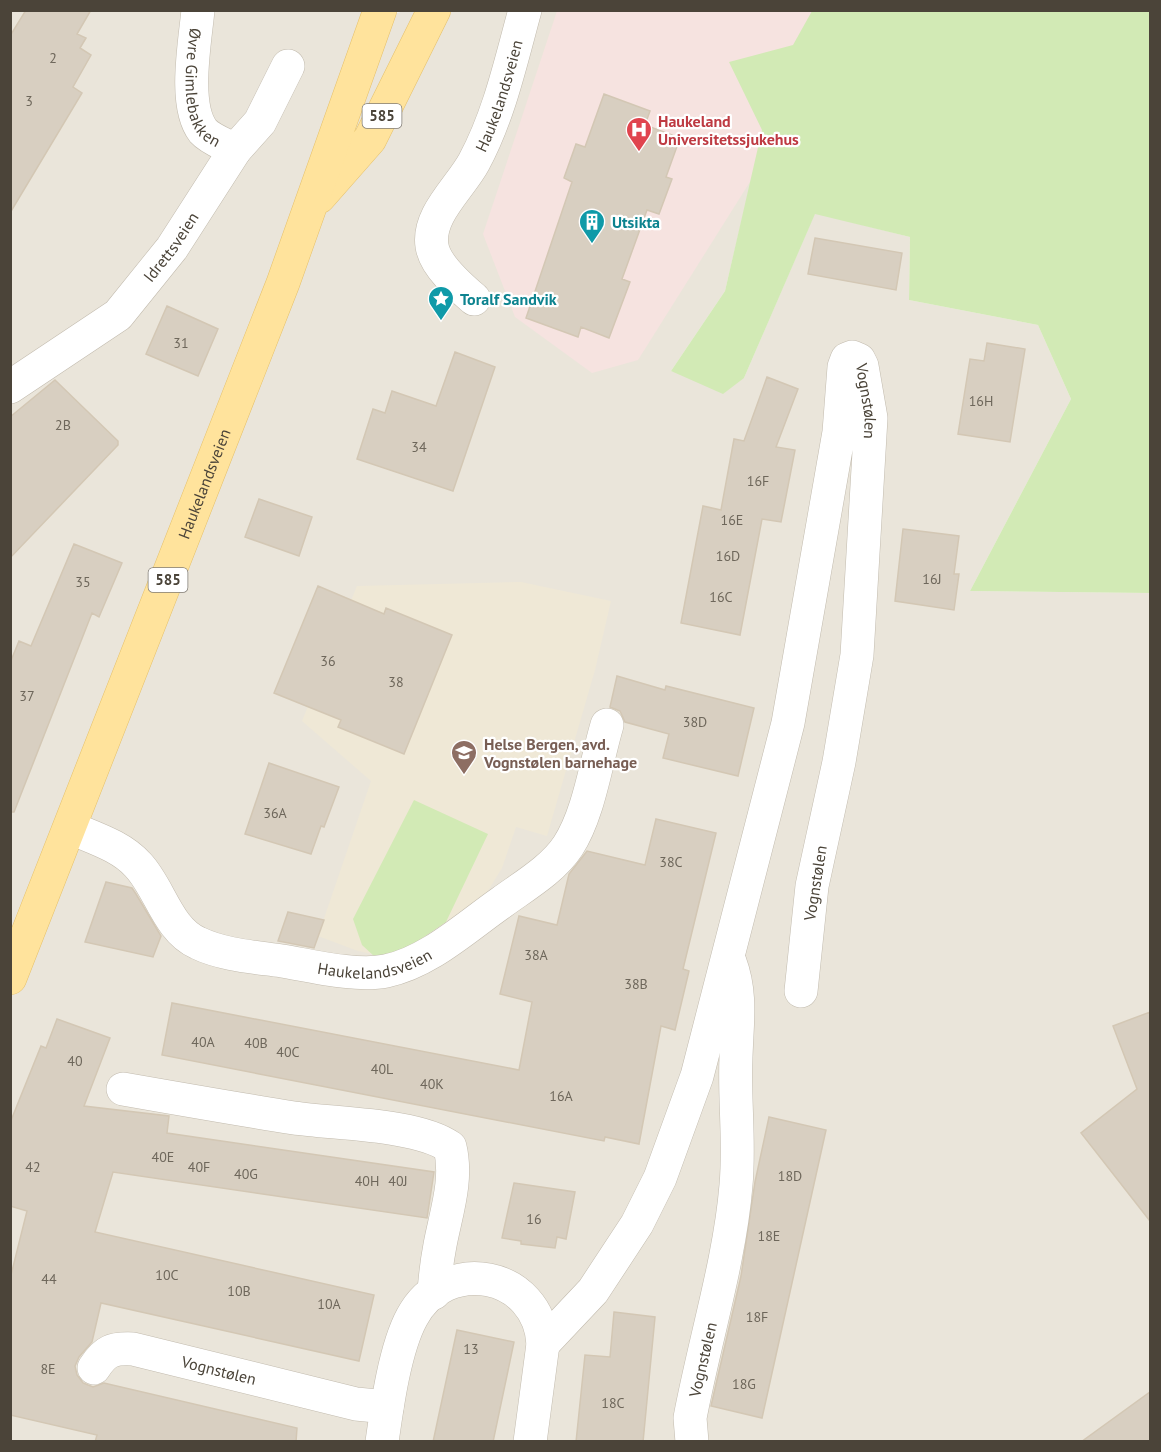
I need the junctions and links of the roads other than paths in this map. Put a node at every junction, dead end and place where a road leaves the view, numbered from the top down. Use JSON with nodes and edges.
{"nodes":[{"id":1,"x":198,"y":10,"type":"edge"},
{"id":2,"x":380,"y":10,"type":"edge"},
{"id":3,"x":434,"y":10,"type":"edge"},
{"id":4,"x":525,"y":10,"type":"edge"},
{"id":5,"x":288,"y":66,"type":"dead end"},
{"id":6,"x":235,"y":150,"type":"junction"},
{"id":7,"x":310,"y":207,"type":"junction"},
{"id":8,"x":474,"y":299,"type":"dead end"},
{"id":9,"x":10,"y":387,"type":"edge"},
{"id":10,"x":607,"y":725,"type":"dead end"},
{"id":11,"x":71,"y":828,"type":"junction"},
{"id":12,"x":728,"y":957,"type":"junction"},
{"id":13,"x":10,"y":978,"type":"edge"},
{"id":14,"x":801,"y":991,"type":"dead end"},
{"id":15,"x":123,"y":1089,"type":"dead end"},
{"id":16,"x":434,"y":1293,"type":"junction"},
{"id":17,"x":543,"y":1344,"type":"junction"},
{"id":18,"x":94,"y":1368,"type":"dead end"},
{"id":19,"x":387,"y":1407,"type":"junction"},
{"id":20,"x":382,"y":1442,"type":"edge"},
{"id":21,"x":530,"y":1442,"type":"edge"},
{"id":22,"x":692,"y":1442,"type":"edge"}],
"edges":[{"from":1,"to":6,"type":"street","name":"Øvre Gimlebakken"},
{"from":2,"to":7,"type":"main road","name":"Haukelandsveien","number":"585"},
{"from":3,"to":7,"type":"main road","name":"Haukelandsveien","number":"585"},
{"from":4,"to":8,"type":"street","name":"Haukelandsveien"},
{"from":5,"to":6,"type":"street","name":"Idrettsveien"},
{"from":6,"to":9,"type":"street","name":"Idrettsveien"},
{"from":7,"to":11,"type":"main road","name":"Haukelandsveien","number":"585"},
{"from":10,"to":11,"type":"street","name":"Haukelandsveien"},
{"from":11,"to":13,"type":"main road","name":"Haukelandsveien","number":"585"},
{"from":12,"to":14,"type":"street","name":"Vognstølen"},
{"from":12,"to":17,"type":"street","name":"Vognstølen"},
{"from":12,"to":22,"type":"street","name":"Vognstølen"},
{"from":15,"to":16,"type":"street"},
{"from":16,"to":17,"type":"street"},
{"from":16,"to":19,"type":"street"},
{"from":17,"to":21,"type":"street"},
{"from":18,"to":19,"type":"street","name":"Vognstølen"},
{"from":19,"to":20,"type":"street"}]}
